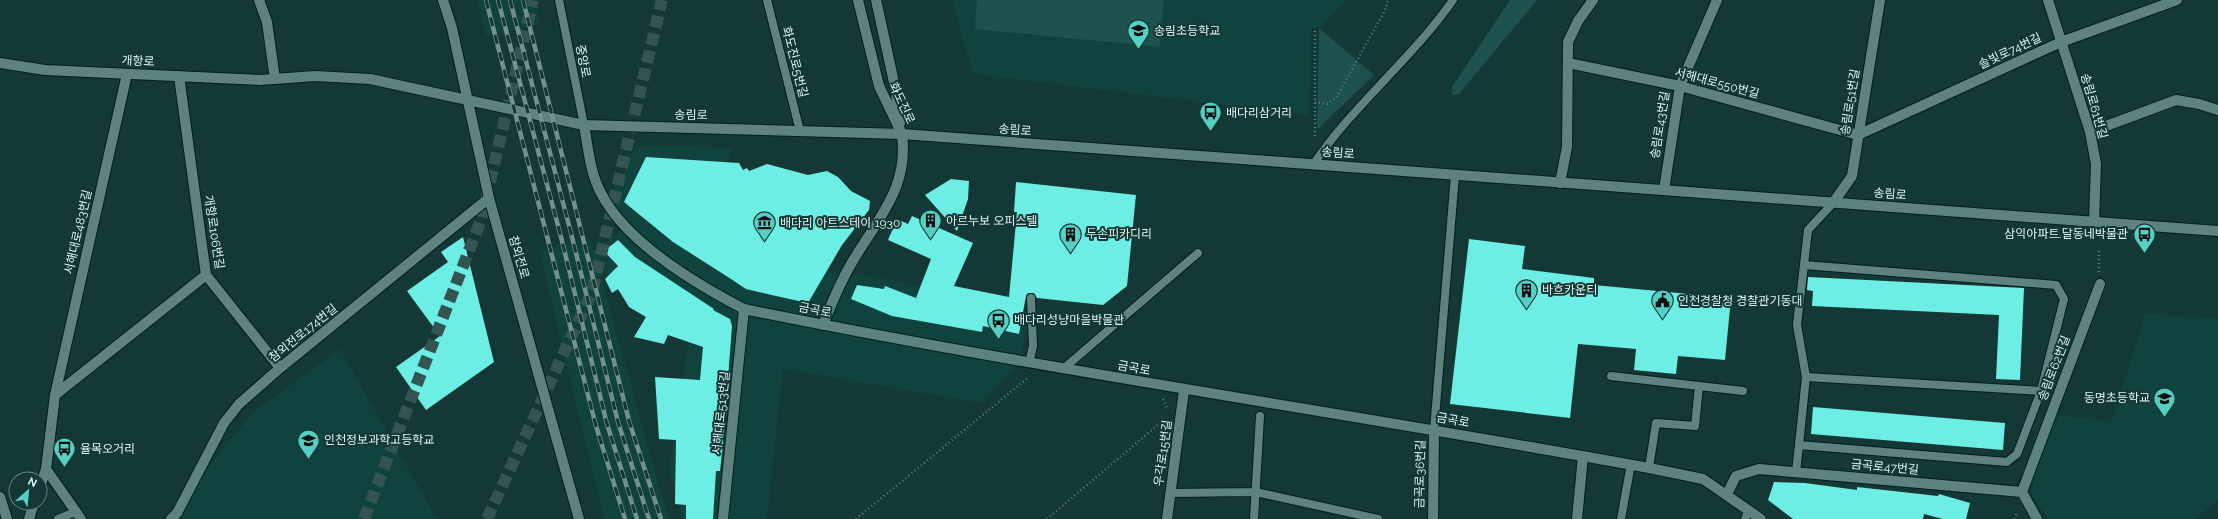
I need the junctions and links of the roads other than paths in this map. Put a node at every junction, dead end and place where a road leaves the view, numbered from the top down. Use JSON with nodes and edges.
{"nodes":[{"id":1,"x":259,"y":0,"type":"edge"},
{"id":2,"x":443,"y":0,"type":"edge"},
{"id":3,"x":559,"y":0,"type":"edge"},
{"id":4,"x":767,"y":0,"type":"edge"},
{"id":5,"x":858,"y":0,"type":"edge"},
{"id":6,"x":876,"y":0,"type":"edge"},
{"id":7,"x":1453,"y":0,"type":"edge"},
{"id":8,"x":1593,"y":0,"type":"edge"},
{"id":9,"x":1717,"y":0,"type":"edge"},
{"id":10,"x":1880,"y":0,"type":"edge"},
{"id":11,"x":2048,"y":0,"type":"edge"},
{"id":12,"x":2177,"y":0,"type":"edge"},
{"id":13,"x":2061,"y":42,"type":"junction"},
{"id":14,"x":0,"y":63,"type":"edge"},
{"id":15,"x":1568,"y":63,"type":"junction"},
{"id":16,"x":127,"y":74,"type":"junction"},
{"id":17,"x":179,"y":76,"type":"junction"},
{"id":18,"x":275,"y":78,"type":"junction"},
{"id":19,"x":1680,"y":86,"type":"junction"},
{"id":20,"x":469,"y":102,"type":"junction"},
{"id":21,"x":2218,"y":110,"type":"edge"},
{"id":22,"x":584,"y":125,"type":"junction"},
{"id":23,"x":800,"y":131,"type":"junction"},
{"id":24,"x":2090,"y":132,"type":"junction"},
{"id":25,"x":902,"y":134,"type":"junction"},
{"id":26,"x":1858,"y":135,"type":"junction"},
{"id":27,"x":1313,"y":165,"type":"junction"},
{"id":28,"x":1456,"y":175,"type":"junction"},
{"id":29,"x":1560,"y":183,"type":"junction"},
{"id":30,"x":1664,"y":190,"type":"junction"},
{"id":31,"x":489,"y":198,"type":"junction"},
{"id":32,"x":1833,"y":203,"type":"junction"},
{"id":33,"x":2094,"y":222,"type":"junction"},
{"id":34,"x":2218,"y":231,"type":"edge"},
{"id":35,"x":1198,"y":253,"type":"dead end"},
{"id":36,"x":1804,"y":266,"type":"junction"},
{"id":37,"x":206,"y":275,"type":"junction"},
{"id":38,"x":2100,"y":284,"type":"road end"},
{"id":39,"x":1032,"y":298,"type":"dead end"},
{"id":40,"x":744,"y":309,"type":"junction"},
{"id":41,"x":823,"y":325,"type":"junction"},
{"id":42,"x":1029,"y":363,"type":"junction"},
{"id":43,"x":280,"y":368,"type":"junction"},
{"id":44,"x":1063,"y":369,"type":"junction"},
{"id":45,"x":1610,"y":376,"type":"dead end"},
{"id":46,"x":1806,"y":377,"type":"junction"},
{"id":47,"x":1699,"y":386,"type":"junction"},
{"id":48,"x":1184,"y":390,"type":"junction"},
{"id":49,"x":1743,"y":391,"type":"dead end"},
{"id":50,"x":2041,"y":391,"type":"junction"},
{"id":51,"x":55,"y":395,"type":"junction"},
{"id":52,"x":1260,"y":416,"type":"dead end"},
{"id":53,"x":1434,"y":430,"type":"junction"},
{"id":54,"x":1799,"y":445,"type":"junction"},
{"id":55,"x":1583,"y":456,"type":"junction"},
{"id":56,"x":1631,"y":464,"type":"junction"},
{"id":57,"x":46,"y":468,"type":"junction"},
{"id":58,"x":1649,"y":468,"type":"junction"},
{"id":59,"x":45,"y":471,"type":"edge"},
{"id":60,"x":1796,"y":472,"type":"junction"},
{"id":61,"x":1256,"y":492,"type":"junction"},
{"id":62,"x":2022,"y":492,"type":"junction"},
{"id":63,"x":1170,"y":493,"type":"junction"},
{"id":64,"x":1727,"y":494,"type":"junction"},
{"id":65,"x":0,"y":498,"type":"edge"},
{"id":66,"x":1747,"y":514,"type":"edge"},
{"id":67,"x":78,"y":516,"type":"edge"},
{"id":68,"x":7,"y":519,"type":"edge"},
{"id":69,"x":58,"y":519,"type":"edge"},
{"id":70,"x":171,"y":519,"type":"edge"},
{"id":71,"x":579,"y":519,"type":"edge"},
{"id":72,"x":723,"y":519,"type":"edge"},
{"id":73,"x":1167,"y":519,"type":"edge"},
{"id":74,"x":1254,"y":519,"type":"edge"},
{"id":75,"x":1378,"y":519,"type":"edge"},
{"id":76,"x":1432,"y":519,"type":"edge"},
{"id":77,"x":1577,"y":519,"type":"edge"},
{"id":78,"x":1621,"y":519,"type":"edge"},
{"id":79,"x":1761,"y":519,"type":"edge"},
{"id":80,"x":2037,"y":519,"type":"edge"}],
"edges":[{"from":1,"to":18,"type":"street"},
{"from":2,"to":20,"type":"street","name":"참외전로"},
{"from":3,"to":22,"type":"lane","name":"중앙로"},
{"from":4,"to":23,"type":"lane","name":"화도진로5번길"},
{"from":5,"to":25,"type":"street","name":"화도진로"},
{"from":6,"to":25,"type":"street","name":"화도진로"},
{"from":7,"to":27,"type":"lane"},
{"from":8,"to":15,"type":"street"},
{"from":9,"to":19,"type":"street","name":"송림로43번길"},
{"from":10,"to":26,"type":"street","name":"송림로51번길"},
{"from":11,"to":13,"type":"street","name":"송림로61번길"},
{"from":12,"to":13,"type":"street","name":"솔빛로74번길"},
{"from":13,"to":24,"type":"street","name":"송림로61번길"},
{"from":13,"to":26,"type":"street","name":"솔빛로74번길"},
{"from":14,"to":16,"type":"street","name":"개항로"},
{"from":15,"to":19,"type":"street","name":"서해대로550번길"},
{"from":15,"to":29,"type":"street"},
{"from":16,"to":17,"type":"street","name":"개항로"},
{"from":16,"to":51,"type":"street","name":"서해대로483번길"},
{"from":17,"to":18,"type":"street","name":"개항로"},
{"from":17,"to":37,"type":"street","name":"개항로106번길"},
{"from":18,"to":20,"type":"street","name":"개항로"},
{"from":19,"to":26,"type":"street","name":"서해대로550번길"},
{"from":19,"to":30,"type":"street","name":"송림로43번길"},
{"from":20,"to":22,"type":"street","name":"송림로"},
{"from":20,"to":31,"type":"street","name":"참외전로"},
{"from":21,"to":24,"type":"street"},
{"from":22,"to":23,"type":"street","name":"송림로"},
{"from":22,"to":40,"type":"street","name":"금곡로"},
{"from":23,"to":25,"type":"street","name":"송림로"},
{"from":24,"to":33,"type":"street","name":"송림로61번길"},
{"from":25,"to":27,"type":"street","name":"송림로"},
{"from":25,"to":41,"type":"street"},
{"from":26,"to":32,"type":"street","name":"송림로51번길"},
{"from":27,"to":28,"type":"street","name":"송림로"},
{"from":28,"to":29,"type":"street","name":"송림로"},
{"from":28,"to":53,"type":"lane"},
{"from":29,"to":30,"type":"street","name":"송림로"},
{"from":30,"to":32,"type":"street","name":"송림로"},
{"from":31,"to":43,"type":"street","name":"참외전로174번길"},
{"from":31,"to":71,"type":"street","name":"참외전로"},
{"from":32,"to":33,"type":"street","name":"송림로"},
{"from":32,"to":36,"type":"lane"},
{"from":33,"to":34,"type":"street","name":"송림로"},
{"from":35,"to":44,"type":"lane"},
{"from":36,"to":46,"type":"lane"},
{"from":36,"to":50,"type":"lane"},
{"from":37,"to":43,"type":"street","name":"개항로106번길"},
{"from":37,"to":51,"type":"street"},
{"from":38,"to":62,"type":"street","name":"송림로62번길"},
{"from":39,"to":42,"type":"lane"},
{"from":40,"to":41,"type":"street","name":"금곡로"},
{"from":40,"to":72,"type":"street","name":"서해대로513번길"},
{"from":41,"to":42,"type":"street","name":"금곡로"},
{"from":42,"to":44,"type":"street","name":"금곡로"},
{"from":43,"to":70,"type":"street","name":"참외전로174번길"},
{"from":44,"to":48,"type":"street","name":"금곡로"},
{"from":45,"to":47,"type":"lane"},
{"from":46,"to":50,"type":"lane"},
{"from":46,"to":54,"type":"lane"},
{"from":47,"to":49,"type":"lane"},
{"from":47,"to":58,"type":"lane"},
{"from":48,"to":53,"type":"street","name":"금곡로"},
{"from":48,"to":63,"type":"street","name":"우각로15번길"},
{"from":50,"to":54,"type":"lane"},
{"from":51,"to":57,"type":"street","name":"서해대로483번길"},
{"from":52,"to":61,"type":"lane"},
{"from":53,"to":55,"type":"street","name":"금곡로"},
{"from":53,"to":76,"type":"street","name":"금곡로36번길"},
{"from":54,"to":60,"type":"lane"},
{"from":55,"to":56,"type":"street","name":"금곡로"},
{"from":55,"to":77,"type":"street"},
{"from":56,"to":58,"type":"street","name":"금곡로"},
{"from":56,"to":78,"type":"lane"},
{"from":57,"to":59,"type":"street","name":"서해대로483번길"},
{"from":57,"to":67,"type":"street"},
{"from":58,"to":64,"type":"street","name":"금곡로"},
{"from":60,"to":62,"type":"street","name":"금곡로47번길"},
{"from":60,"to":64,"type":"street","name":"금곡로47번길"},
{"from":61,"to":63,"type":"lane"},
{"from":61,"to":74,"type":"lane"},
{"from":61,"to":75,"type":"lane"},
{"from":62,"to":80,"type":"street"},
{"from":63,"to":73,"type":"street","name":"우각로15번길"},
{"from":64,"to":66,"type":"street","name":"금곡로"},
{"from":65,"to":68,"type":"street"},
{"from":66,"to":79,"type":"street","name":"금곡로"},
{"from":67,"to":69,"type":"lane"}]}
